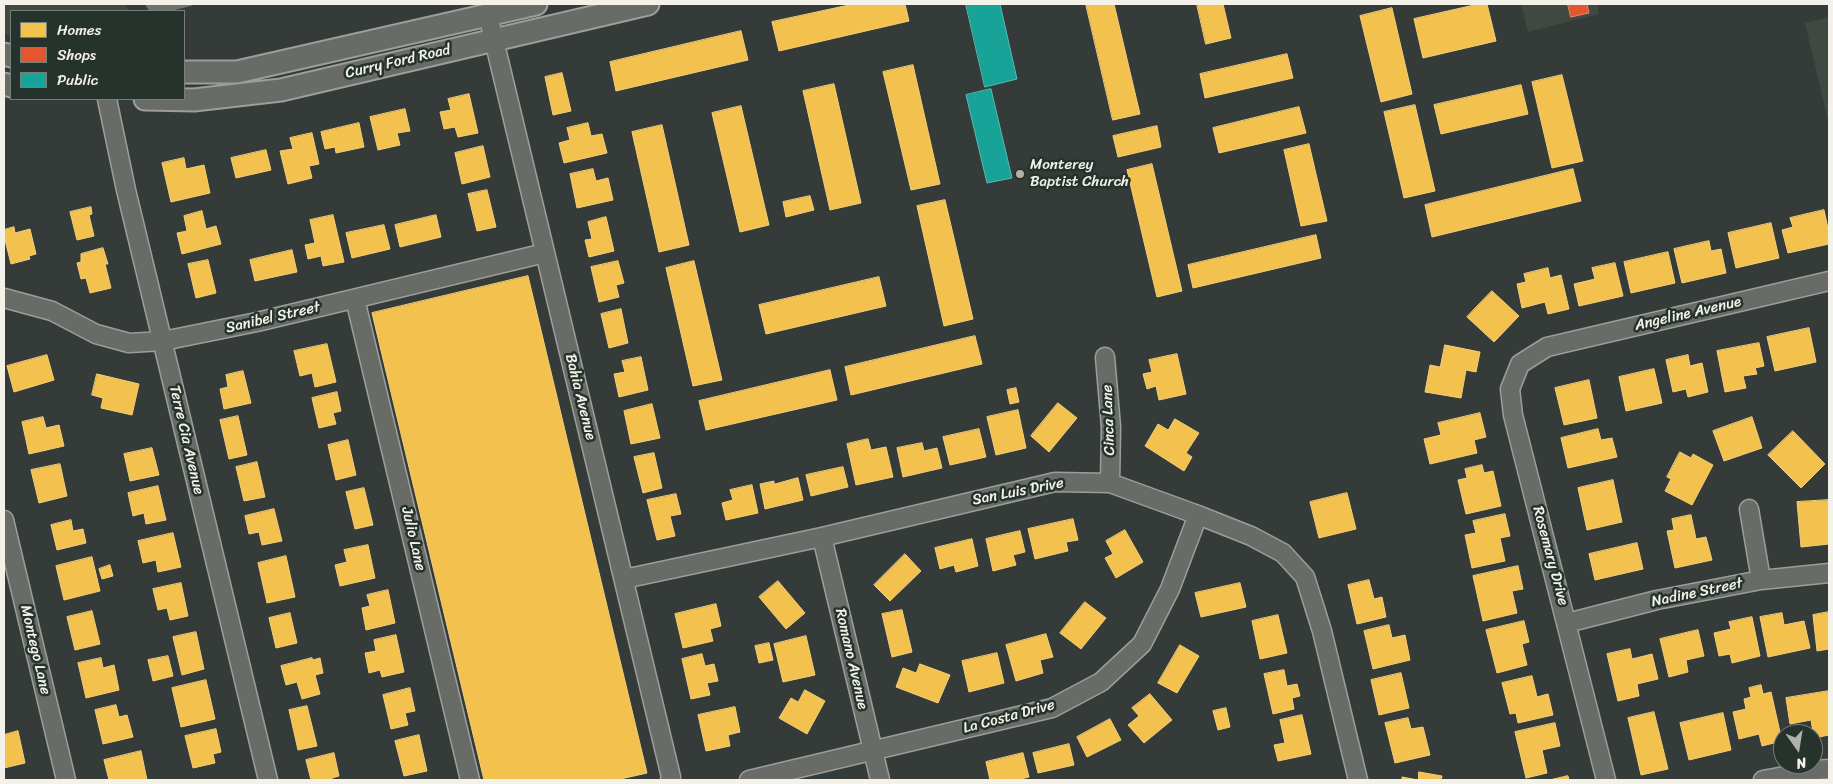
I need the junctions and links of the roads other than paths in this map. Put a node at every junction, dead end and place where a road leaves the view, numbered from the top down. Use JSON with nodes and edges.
{"nodes":[{"id":1,"x":536,"y":4,"type":"edge"},
{"id":2,"x":648,"y":4,"type":"edge"},
{"id":3,"x":588,"y":11,"type":"edge"},
{"id":4,"x":488,"y":15,"type":"junction"},
{"id":5,"x":495,"y":39,"type":"junction"},
{"id":6,"x":185,"y":72,"type":"edge"},
{"id":7,"x":237,"y":72,"type":"junction"},
{"id":8,"x":185,"y":84,"type":"edge"},
{"id":9,"x":107,"y":100,"type":"edge"},
{"id":10,"x":185,"y":100,"type":"edge"},
{"id":11,"x":545,"y":253,"type":"junction"},
{"id":12,"x":1829,"y":281,"type":"edge"},
{"id":13,"x":4,"y":298,"type":"edge"},
{"id":14,"x":355,"y":299,"type":"junction"},
{"id":15,"x":163,"y":341,"type":"junction"},
{"id":16,"x":1546,"y":347,"type":"joint"},
{"id":17,"x":1105,"y":358,"type":"dead end"},
{"id":18,"x":1110,"y":483,"type":"junction"},
{"id":19,"x":1749,"y":509,"type":"dead end"},
{"id":20,"x":1198,"y":515,"type":"junction"},
{"id":21,"x":4,"y":520,"type":"edge"},
{"id":22,"x":822,"y":537,"type":"junction"},
{"id":23,"x":1829,"y":572,"type":"edge"},
{"id":24,"x":624,"y":579,"type":"junction"},
{"id":25,"x":1761,"y":580,"type":"junction"},
{"id":26,"x":1567,"y":623,"type":"junction"},
{"id":27,"x":873,"y":750,"type":"junction"},
{"id":28,"x":1829,"y":769,"type":"edge"},
{"id":29,"x":66,"y":780,"type":"edge"},
{"id":30,"x":268,"y":780,"type":"edge"},
{"id":31,"x":470,"y":780,"type":"edge"},
{"id":32,"x":670,"y":780,"type":"edge"},
{"id":33,"x":749,"y":780,"type":"edge"},
{"id":34,"x":880,"y":780,"type":"edge"},
{"id":35,"x":1358,"y":780,"type":"edge"},
{"id":36,"x":1606,"y":780,"type":"edge"},
{"id":37,"x":1764,"y":780,"type":"edge"}],
"edges":[{"from":1,"to":4,"type":"main road","name":"Curry Ford Road"},
{"from":2,"to":3,"type":"main road","name":"Curry Ford Road"},
{"from":3,"to":5,"type":"main road","name":"Curry Ford Road"},
{"from":4,"to":5,"type":"street","name":"Bahia Avenue"},
{"from":4,"to":7,"type":"main road","name":"Curry Ford Road"},
{"from":5,"to":10,"type":"main road","name":"Curry Ford Road"},
{"from":5,"to":11,"type":"street","name":"Bahia Avenue"},
{"from":6,"to":7,"type":"main road","name":"Curry Ford Road"},
{"from":7,"to":8,"type":"main road"},
{"from":9,"to":15,"type":"street","name":"Terre Cia Avenue"},
{"from":11,"to":14,"type":"street","name":"Sanibel Street"},
{"from":11,"to":24,"type":"street","name":"Bahia Avenue"},
{"from":12,"to":16,"type":"street","name":"Angeline Avenue"},
{"from":13,"to":15,"type":"street","name":"Sanibel Street"},
{"from":14,"to":15,"type":"street","name":"Sanibel Street"},
{"from":14,"to":31,"type":"street","name":"Julio Lane"},
{"from":15,"to":30,"type":"street","name":"Terre Cia Avenue"},
{"from":16,"to":26,"type":"street","name":"Rosemary Drive"},
{"from":17,"to":18,"type":"street","name":"Cinca Lane"},
{"from":18,"to":20,"type":"street","name":"San Luis Drive"},
{"from":18,"to":22,"type":"street","name":"San Luis Drive"},
{"from":19,"to":25,"type":"street"},
{"from":20,"to":27,"type":"street","name":"La Costa Drive"},
{"from":20,"to":35,"type":"street","name":"San Luis Drive"},
{"from":21,"to":29,"type":"street","name":"Montego Lane"},
{"from":22,"to":24,"type":"street","name":"San Luis Drive"},
{"from":22,"to":27,"type":"street","name":"Romano Avenue"},
{"from":23,"to":25,"type":"street","name":"Nadine Street"},
{"from":24,"to":32,"type":"street","name":"Bahia Avenue"},
{"from":25,"to":26,"type":"street","name":"Nadine Street"},
{"from":26,"to":36,"type":"street","name":"Rosemary Drive"},
{"from":27,"to":33,"type":"street","name":"La Costa Drive"},
{"from":27,"to":34,"type":"street","name":"Romano Avenue"},
{"from":28,"to":37,"type":"street"}]}
